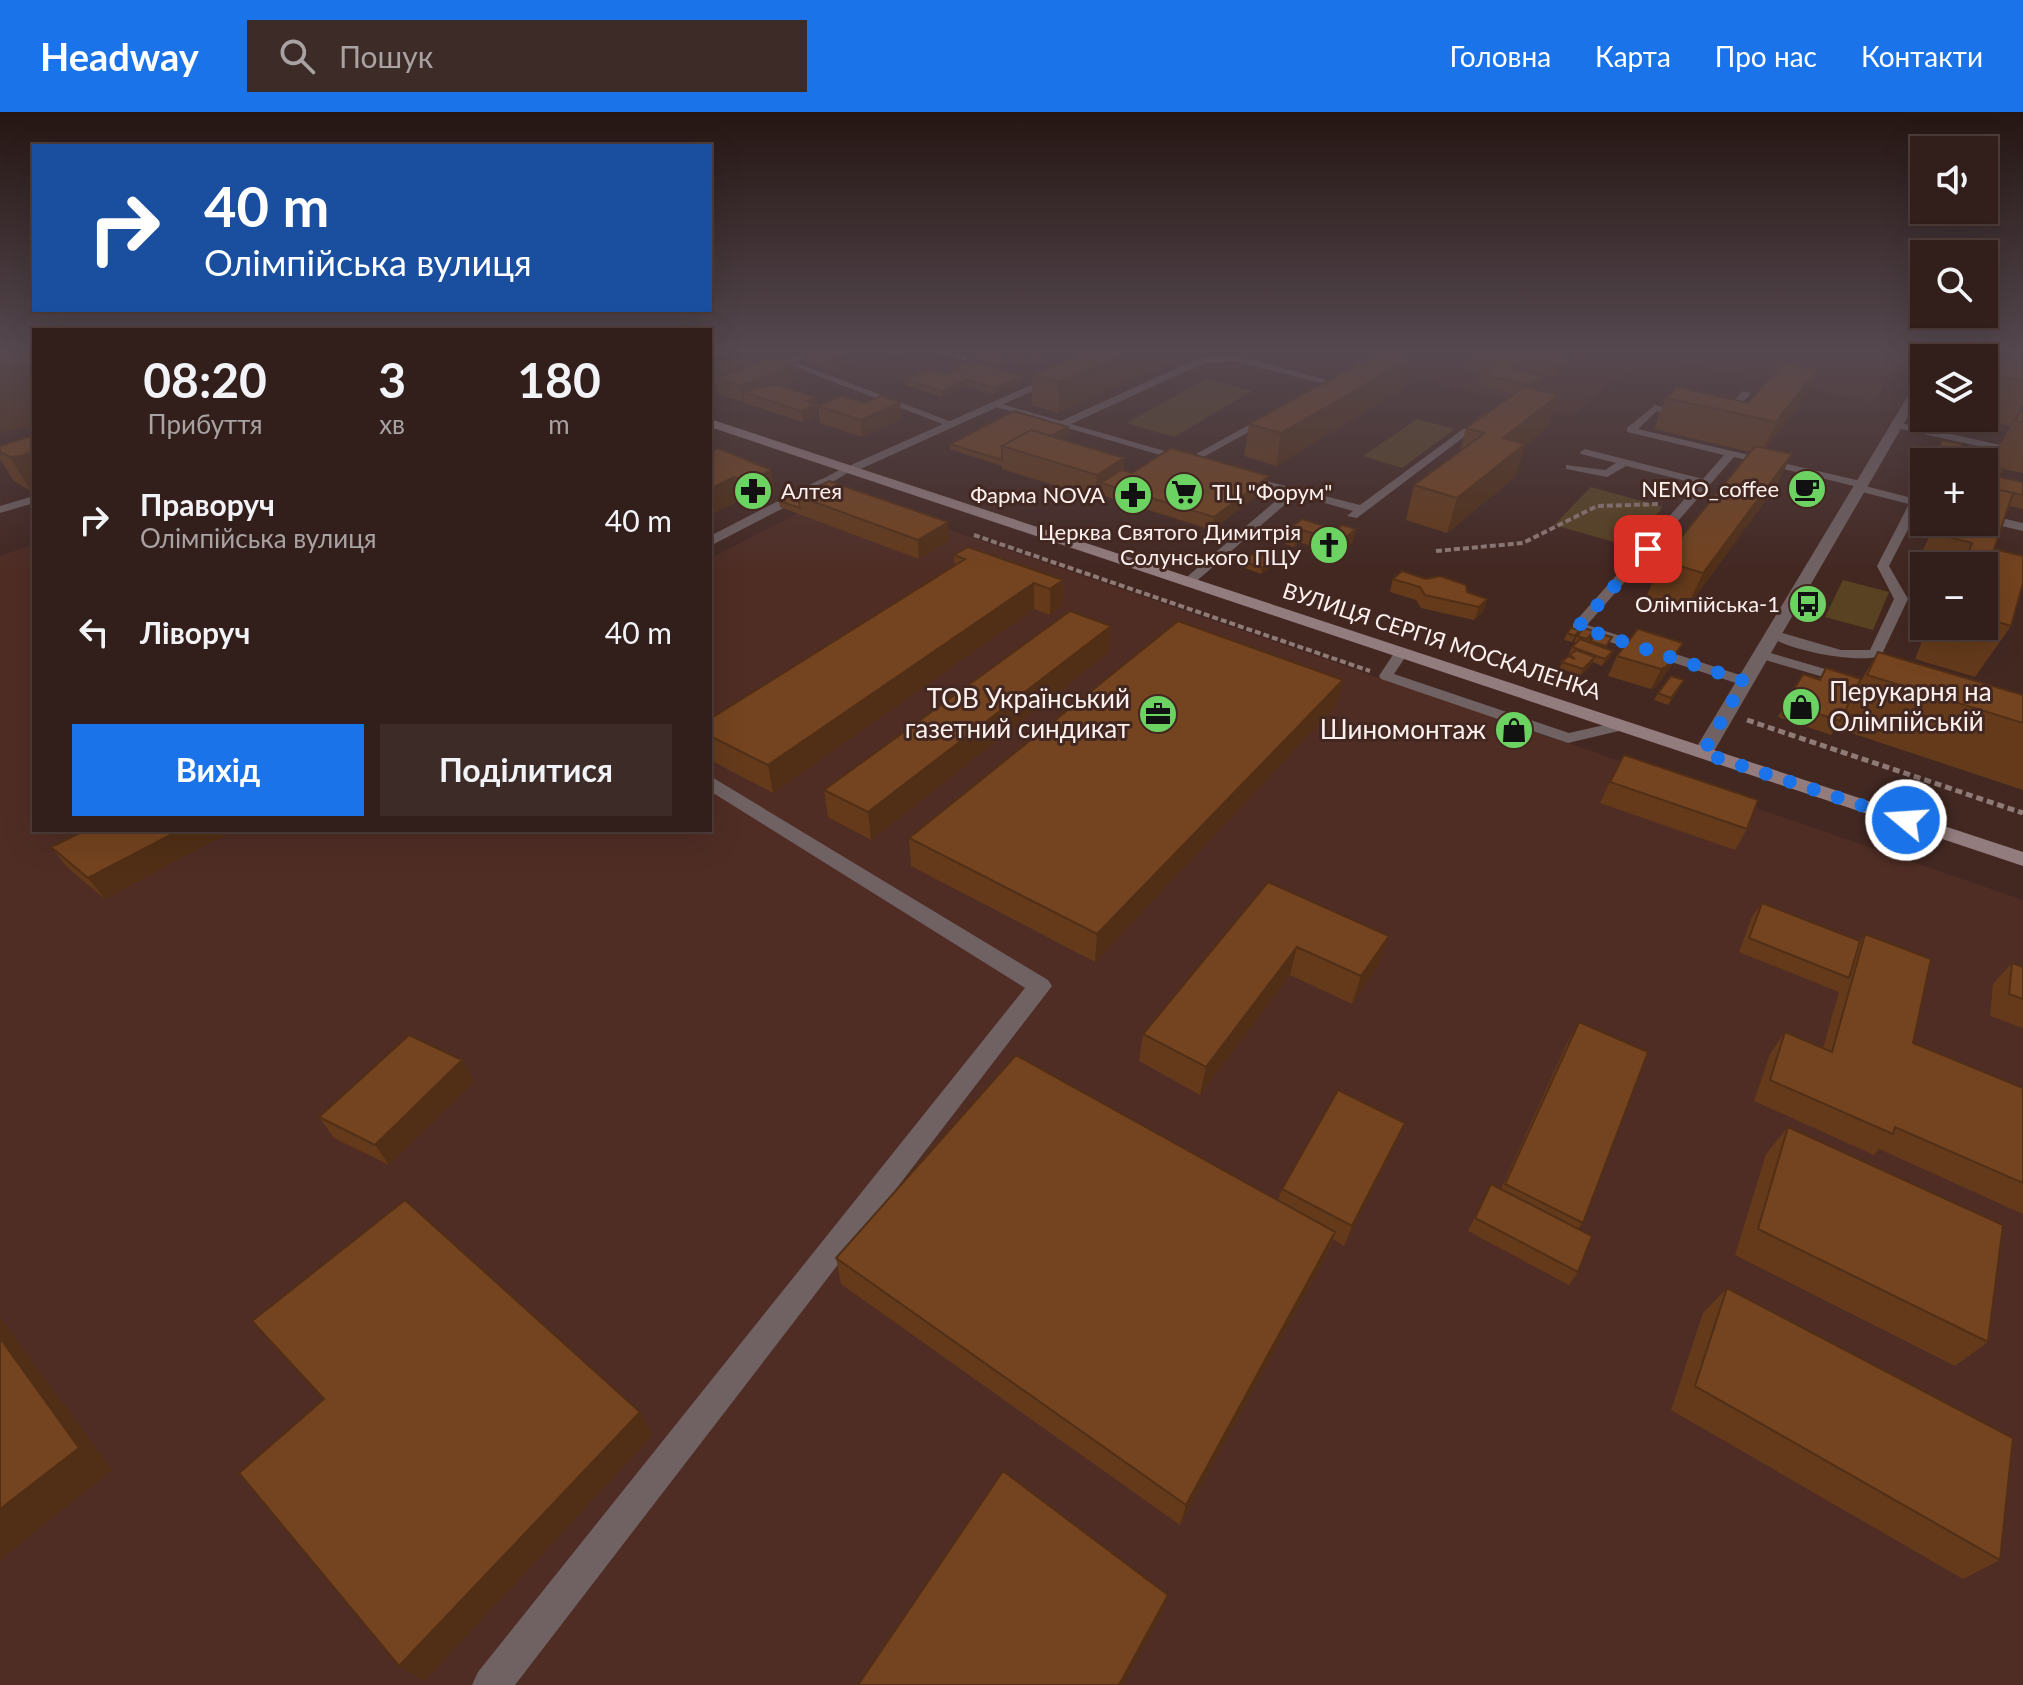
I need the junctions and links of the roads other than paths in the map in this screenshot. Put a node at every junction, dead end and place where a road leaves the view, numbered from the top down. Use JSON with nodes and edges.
{"nodes":[{"id":1,"x":949,"y":423,"type":"edge"},
{"id":2,"x":1259,"y":423,"type":"edge"},
{"id":3,"x":1475,"y":423,"type":"edge"},
{"id":4,"x":1638,"y":423,"type":"edge"},
{"id":5,"x":1896,"y":423,"type":"edge"},
{"id":6,"x":1911,"y":423,"type":"edge"},
{"id":7,"x":1917,"y":423,"type":"edge"},
{"id":8,"x":712,"y":424,"type":"edge"},
{"id":9,"x":1062,"y":424,"type":"edge"},
{"id":10,"x":2023,"y":442,"type":"edge"},
{"id":11,"x":1585,"y":452,"type":"dead end"},
{"id":12,"x":2023,"y":453,"type":"edge"},
{"id":13,"x":1730,"y":455,"type":"junction"},
{"id":14,"x":1191,"y":461,"type":"junction"},
{"id":15,"x":1625,"y":462,"type":"junction"},
{"id":16,"x":1206,"y":465,"type":"edge"},
{"id":17,"x":1570,"y":467,"type":"dead end"},
{"id":18,"x":849,"y":469,"type":"junction"},
{"id":19,"x":1236,"y":473,"type":"edge"},
{"id":20,"x":821,"y":483,"type":"junction"},
{"id":21,"x":1706,"y":483,"type":"junction"},
{"id":22,"x":1860,"y":486,"type":"junction"},
{"id":23,"x":1295,"y":490,"type":"junction"},
{"id":24,"x":847,"y":492,"type":"edge"},
{"id":25,"x":32,"y":500,"type":"edge"},
{"id":26,"x":1910,"y":500,"type":"edge"},
{"id":27,"x":1360,"y":509,"type":"junction"},
{"id":28,"x":0,"y":510,"type":"edge"},
{"id":29,"x":1351,"y":518,"type":"dead end"},
{"id":30,"x":1910,"y":520,"type":"edge"},
{"id":31,"x":1998,"y":521,"type":"edge"},
{"id":32,"x":2023,"y":527,"type":"edge"},
{"id":33,"x":712,"y":541,"type":"edge"},
{"id":34,"x":1187,"y":582,"type":"junction"},
{"id":35,"x":1772,"y":634,"type":"junction"},
{"id":36,"x":1401,"y":653,"type":"junction"},
{"id":37,"x":1760,"y":654,"type":"junction"},
{"id":38,"x":1744,"y":681,"type":"junction"},
{"id":39,"x":1856,"y":683,"type":"edge"},
{"id":40,"x":1622,"y":726,"type":"junction"},
{"id":41,"x":1703,"y":753,"type":"junction"},
{"id":42,"x":712,"y":783,"type":"edge"},
{"id":43,"x":2023,"y":859,"type":"edge"},
{"id":44,"x":491,"y":1685,"type":"edge"}],
"edges":[{"from":1,"to":18,"type":"street"},
{"from":2,"to":14,"type":"lane"},
{"from":3,"to":27,"type":"lane"},
{"from":4,"to":13,"type":"lane"},
{"from":5,"to":22,"type":"street"},
{"from":6,"to":12,"type":"lane"},
{"from":7,"to":10,"type":"lane"},
{"from":8,"to":18,"type":"main road","name":"ВУЛИЦЯ СЕРГІЯ МОСКАЛЕНКА"},
{"from":9,"to":14,"type":"lane"},
{"from":11,"to":15,"type":"lane"},
{"from":13,"to":21,"type":"lane"},
{"from":13,"to":22,"type":"lane"},
{"from":14,"to":16,"type":"lane"},
{"from":15,"to":17,"type":"lane"},
{"from":15,"to":21,"type":"lane"},
{"from":18,"to":20,"type":"lane"},
{"from":18,"to":34,"type":"main road","name":"ВУЛИЦЯ СЕРГІЯ МОСКАЛЕНКА"},
{"from":19,"to":23,"type":"lane"},
{"from":20,"to":24,"type":"lane"},
{"from":20,"to":33,"type":"street"},
{"from":21,"to":38,"type":"lane"},
{"from":22,"to":26,"type":"lane"},
{"from":22,"to":35,"type":"street"},
{"from":23,"to":27,"type":"lane"},
{"from":23,"to":34,"type":"lane"},
{"from":25,"to":28,"type":"lane"},
{"from":27,"to":29,"type":"lane"},
{"from":30,"to":35,"type":"lane"},
{"from":31,"to":32,"type":"lane"},
{"from":34,"to":36,"type":"main road","name":"ВУЛИЦЯ СЕРГІЯ МОСКАЛЕНКА"},
{"from":35,"to":37,"type":"street"},
{"from":36,"to":40,"type":"main road","name":"ВУЛИЦЯ СЕРГІЯ МОСКАЛЕНКА"},
{"from":36,"to":40,"type":"lane"},
{"from":37,"to":38,"type":"street"},
{"from":37,"to":39,"type":"lane"},
{"from":38,"to":41,"type":"street"},
{"from":40,"to":41,"type":"main road","name":"ВУЛИЦЯ СЕРГІЯ МОСКАЛЕНКА"},
{"from":41,"to":43,"type":"main road","name":"ВУЛИЦЯ СЕРГІЯ МОСКАЛЕНКА"},
{"from":42,"to":44,"type":"street"}]}
